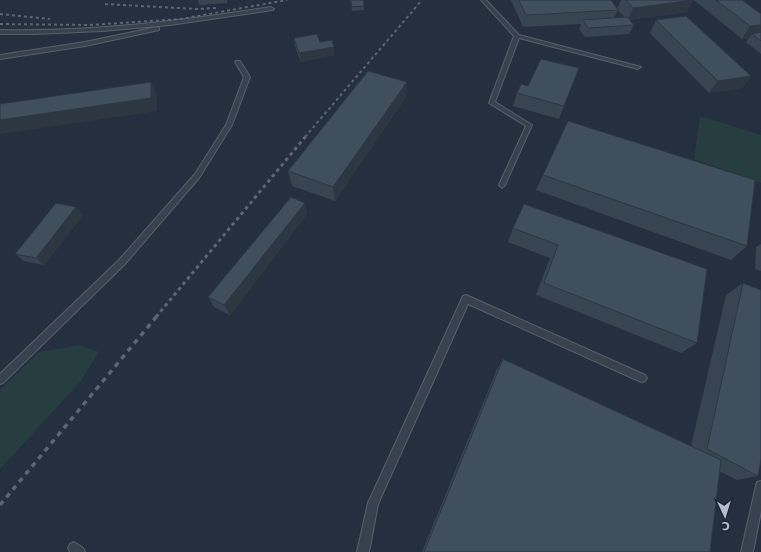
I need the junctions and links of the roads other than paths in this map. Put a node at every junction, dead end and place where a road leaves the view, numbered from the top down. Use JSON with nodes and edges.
{"nodes":[{"id":1,"x":483,"y":0,"type":"edge"},
{"id":2,"x":271,"y":9,"type":"dead end"},
{"id":3,"x":179,"y":22,"type":"junction"},
{"id":4,"x":0,"y":32,"type":"edge"},
{"id":5,"x":517,"y":36,"type":"junction"},
{"id":6,"x":0,"y":57,"type":"edge"},
{"id":7,"x":238,"y":62,"type":"dead end"},
{"id":8,"x":638,"y":67,"type":"dead end"},
{"id":9,"x":502,"y":185,"type":"dead end"},
{"id":10,"x":642,"y":378,"type":"dead end"},
{"id":11,"x":0,"y":380,"type":"edge"},
{"id":12,"x":761,"y":486,"type":"edge"},
{"id":13,"x":363,"y":552,"type":"edge"},
{"id":14,"x":747,"y":552,"type":"edge"}],
"edges":[{"from":1,"to":5,"type":"lane"},
{"from":2,"to":3,"type":"lane"},
{"from":3,"to":4,"type":"lane"},
{"from":3,"to":6,"type":"lane"},
{"from":5,"to":8,"type":"lane"},
{"from":5,"to":9,"type":"lane"},
{"from":7,"to":11,"type":"lane"},
{"from":10,"to":13,"type":"lane"},
{"from":12,"to":14,"type":"lane"}]}
